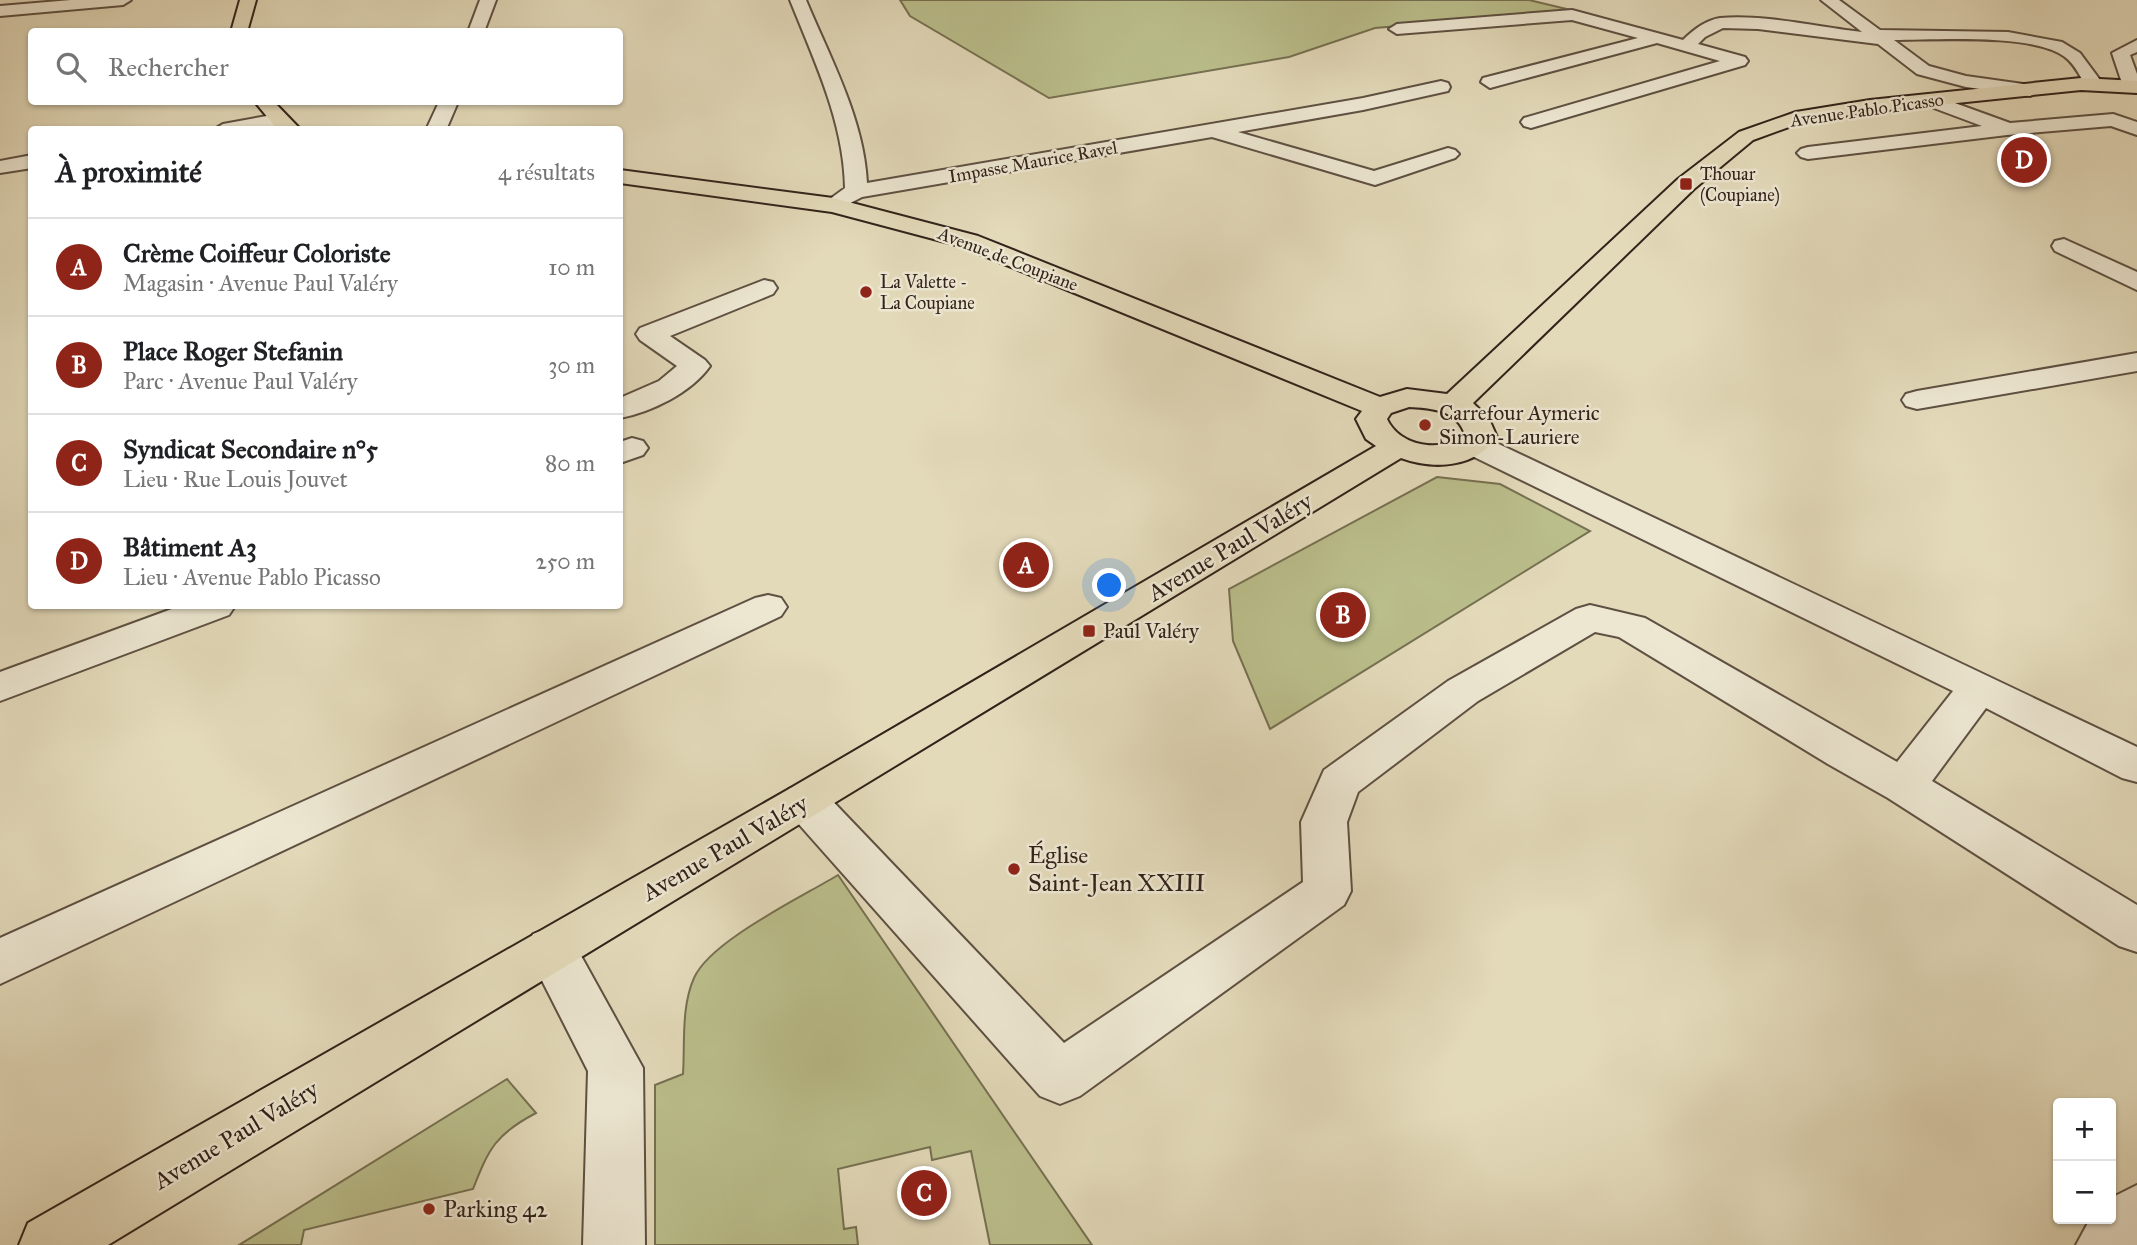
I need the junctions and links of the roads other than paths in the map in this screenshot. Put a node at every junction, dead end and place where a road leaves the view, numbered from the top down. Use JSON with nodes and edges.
{"nodes":[{"id":1,"x":123,"y":0,"type":"edge"},
{"id":2,"x":248,"y":0,"type":"edge"},
{"id":3,"x":488,"y":0,"type":"edge"},
{"id":4,"x":798,"y":0,"type":"edge"},
{"id":5,"x":1829,"y":0,"type":"edge"},
{"id":6,"x":94,"y":1,"type":"edge"},
{"id":7,"x":0,"y":11,"type":"edge"},
{"id":8,"x":240,"y":28,"type":"edge"},
{"id":9,"x":478,"y":28,"type":"edge"},
{"id":10,"x":1396,"y":29,"type":"dead end"},
{"id":11,"x":1880,"y":37,"type":"junction"},
{"id":12,"x":1657,"y":38,"type":"junction"},
{"id":13,"x":1687,"y":46,"type":"junction"},
{"id":14,"x":2137,"y":46,"type":"edge"},
{"id":15,"x":1923,"y":70,"type":"junction"},
{"id":16,"x":1490,"y":82,"type":"dead end"},
{"id":17,"x":2095,"y":84,"type":"junction"},
{"id":18,"x":1441,"y":87,"type":"dead end"},
{"id":19,"x":2134,"y":87,"type":"edge"},
{"id":20,"x":2030,"y":90,"type":"junction"},
{"id":21,"x":1959,"y":97,"type":"junction"},
{"id":22,"x":1930,"y":100,"type":"junction"},
{"id":23,"x":267,"y":105,"type":"edge"},
{"id":24,"x":447,"y":105,"type":"edge"},
{"id":25,"x":1531,"y":122,"type":"dead end"},
{"id":26,"x":284,"y":125,"type":"edge"},
{"id":27,"x":438,"y":126,"type":"edge"},
{"id":28,"x":2137,"y":129,"type":"edge"},
{"id":29,"x":1211,"y":130,"type":"junction"},
{"id":30,"x":2008,"y":130,"type":"junction"},
{"id":31,"x":1808,"y":153,"type":"dead end"},
{"id":32,"x":1448,"y":154,"type":"dead end"},
{"id":33,"x":28,"y":162,"type":"edge"},
{"id":34,"x":0,"y":167,"type":"edge"},
{"id":35,"x":623,"y":176,"type":"edge"},
{"id":36,"x":856,"y":191,"type":"junction"},
{"id":37,"x":833,"y":205,"type":"junction"},
{"id":38,"x":2064,"y":246,"type":"dead end"},
{"id":39,"x":2137,"y":282,"type":"edge"},
{"id":40,"x":764,"y":288,"type":"dead end"},
{"id":41,"x":2137,"y":362,"type":"edge"},
{"id":42,"x":1917,"y":400,"type":"dead end"},
{"id":43,"x":1452,"y":405,"type":"junction"},
{"id":44,"x":1378,"y":407,"type":"junction"},
{"id":45,"x":623,"y":408,"type":"edge"},
{"id":46,"x":1475,"y":445,"type":"junction"},
{"id":47,"x":1397,"y":447,"type":"junction"},
{"id":48,"x":768,"y":607,"type":"dead end"},
{"id":49,"x":208,"y":609,"type":"edge"},
{"id":50,"x":0,"y":687,"type":"edge"},
{"id":51,"x":1979,"y":687,"type":"junction"},
{"id":52,"x":2137,"y":766,"type":"edge"},
{"id":53,"x":1904,"y":786,"type":"junction"},
{"id":54,"x":805,"y":801,"type":"junction"},
{"id":55,"x":2137,"y":931,"type":"edge"},
{"id":56,"x":551,"y":949,"type":"junction"},
{"id":57,"x":0,"y":962,"type":"edge"},
{"id":58,"x":2137,"y":1215,"type":"edge"},
{"id":59,"x":50,"y":1245,"type":"edge"},
{"id":60,"x":614,"y":1245,"type":"edge"},
{"id":61,"x":2108,"y":1245,"type":"edge"}],
"edges":[{"from":1,"to":6,"type":"street"},
{"from":2,"to":8,"type":"main road"},
{"from":3,"to":9,"type":"street"},
{"from":4,"to":36,"type":"street"},
{"from":5,"to":11,"type":"street"},
{"from":6,"to":7,"type":"street"},
{"from":10,"to":12,"type":"street"},
{"from":11,"to":13,"type":"street"},
{"from":11,"to":15,"type":"street"},
{"from":11,"to":17,"type":"street"},
{"from":12,"to":13,"type":"street"},
{"from":12,"to":16,"type":"street"},
{"from":13,"to":25,"type":"street"},
{"from":14,"to":19,"type":"street"},
{"from":15,"to":20,"type":"street"},
{"from":15,"to":21,"type":"street"},
{"from":17,"to":19,"type":"main road","name":"Avenue Pablo Picasso"},
{"from":17,"to":20,"type":"main road","name":"Avenue Pablo Picasso"},
{"from":18,"to":29,"type":"street","name":"Impasse Maurice Ravel"},
{"from":20,"to":21,"type":"main road","name":"Avenue Pablo Picasso"},
{"from":21,"to":22,"type":"main road","name":"Avenue Pablo Picasso"},
{"from":22,"to":30,"type":"street"},
{"from":22,"to":43,"type":"main road","name":"Avenue Pablo Picasso"},
{"from":23,"to":26,"type":"main road"},
{"from":24,"to":27,"type":"street"},
{"from":28,"to":30,"type":"street"},
{"from":29,"to":32,"type":"street","name":"Impasse Maurice Ravel"},
{"from":29,"to":36,"type":"street","name":"Impasse Maurice Ravel"},
{"from":30,"to":31,"type":"street"},
{"from":33,"to":34,"type":"street"},
{"from":35,"to":37,"type":"main road","name":"Avenue de Coupiane"},
{"from":36,"to":37,"type":"street"},
{"from":37,"to":44,"type":"main road","name":"Avenue de Coupiane"},
{"from":38,"to":39,"type":"street"},
{"from":40,"to":45,"type":"street"},
{"from":41,"to":42,"type":"street"},
{"from":43,"to":44,"type":"main road"},
{"from":43,"to":46,"type":"main road"},
{"from":44,"to":47,"type":"main road"},
{"from":46,"to":47,"type":"main road"},
{"from":46,"to":51,"type":"street"},
{"from":47,"to":54,"type":"main road","name":"Avenue Paul Valéry"},
{"from":48,"to":57,"type":"street"},
{"from":49,"to":50,"type":"street"},
{"from":51,"to":52,"type":"street"},
{"from":51,"to":53,"type":"street"},
{"from":53,"to":54,"type":"street"},
{"from":53,"to":55,"type":"street"},
{"from":54,"to":56,"type":"main road","name":"Avenue Paul Valéry"},
{"from":56,"to":59,"type":"main road","name":"Avenue Paul Valéry"},
{"from":56,"to":60,"type":"street"},
{"from":58,"to":61,"type":"street"}]}
